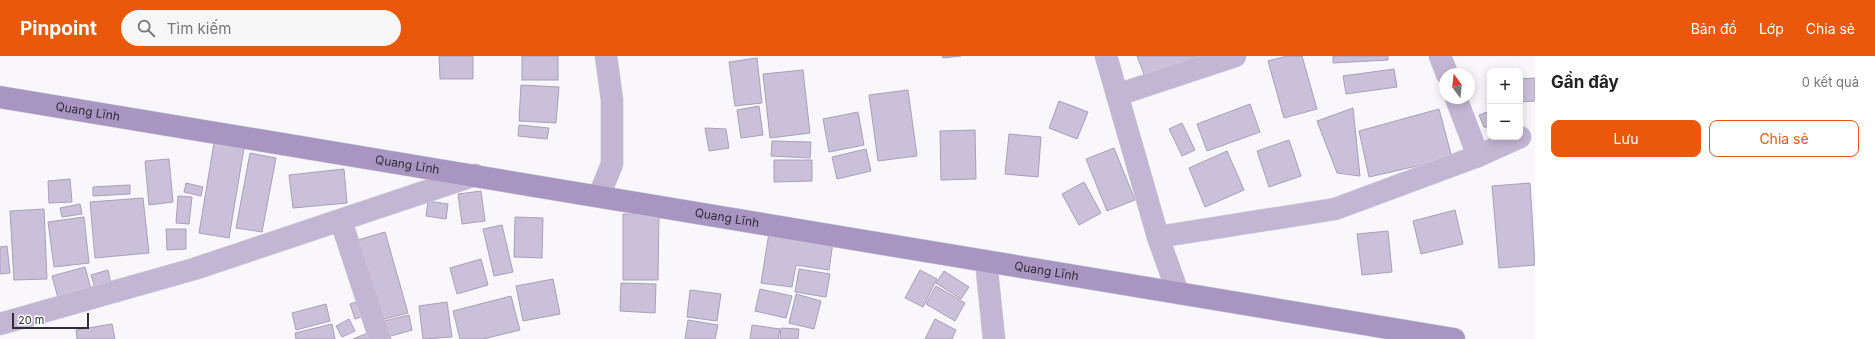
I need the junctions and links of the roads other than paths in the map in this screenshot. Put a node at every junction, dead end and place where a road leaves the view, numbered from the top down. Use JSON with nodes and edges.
{"nodes":[{"id":1,"x":606,"y":56,"type":"edge"},
{"id":2,"x":1106,"y":56,"type":"edge"},
{"id":3,"x":1235,"y":56,"type":"edge"},
{"id":4,"x":1440,"y":56,"type":"edge"},
{"id":5,"x":1445,"y":68,"type":"edge"},
{"id":6,"x":1117,"y":94,"type":"junction"},
{"id":7,"x":0,"y":97,"type":"edge"},
{"id":8,"x":1458,"y":104,"type":"edge"},
{"id":9,"x":1535,"y":130,"type":"edge"},
{"id":10,"x":1523,"y":136,"type":"edge"},
{"id":11,"x":1513,"y":140,"type":"edge"},
{"id":12,"x":1478,"y":156,"type":"junction"},
{"id":13,"x":475,"y":176,"type":"junction"},
{"id":14,"x":599,"y":196,"type":"junction"},
{"id":15,"x":341,"y":221,"type":"junction"},
{"id":16,"x":1158,"y":237,"type":"junction"},
{"id":17,"x":986,"y":261,"type":"junction"},
{"id":18,"x":1178,"y":293,"type":"junction"},
{"id":19,"x":0,"y":324,"type":"edge"},
{"id":20,"x":380,"y":339,"type":"edge"},
{"id":21,"x":994,"y":339,"type":"edge"},
{"id":22,"x":1454,"y":339,"type":"edge"}],
"edges":[{"from":1,"to":14,"type":"street"},
{"from":2,"to":6,"type":"street"},
{"from":3,"to":6,"type":"street"},
{"from":4,"to":5,"type":"street"},
{"from":6,"to":16,"type":"street"},
{"from":7,"to":13,"type":"street","name":"Quang Lĩnh"},
{"from":8,"to":12,"type":"street"},
{"from":9,"to":10,"type":"street"},
{"from":11,"to":12,"type":"street"},
{"from":12,"to":16,"type":"street"},
{"from":13,"to":14,"type":"street","name":"Quang Lĩnh"},
{"from":13,"to":15,"type":"street"},
{"from":14,"to":17,"type":"street","name":"Quang Lĩnh"},
{"from":15,"to":19,"type":"street"},
{"from":15,"to":20,"type":"street"},
{"from":16,"to":18,"type":"street"},
{"from":17,"to":18,"type":"street","name":"Quang Lĩnh"},
{"from":17,"to":21,"type":"street"},
{"from":18,"to":22,"type":"street","name":"Quang Lĩnh"}]}
